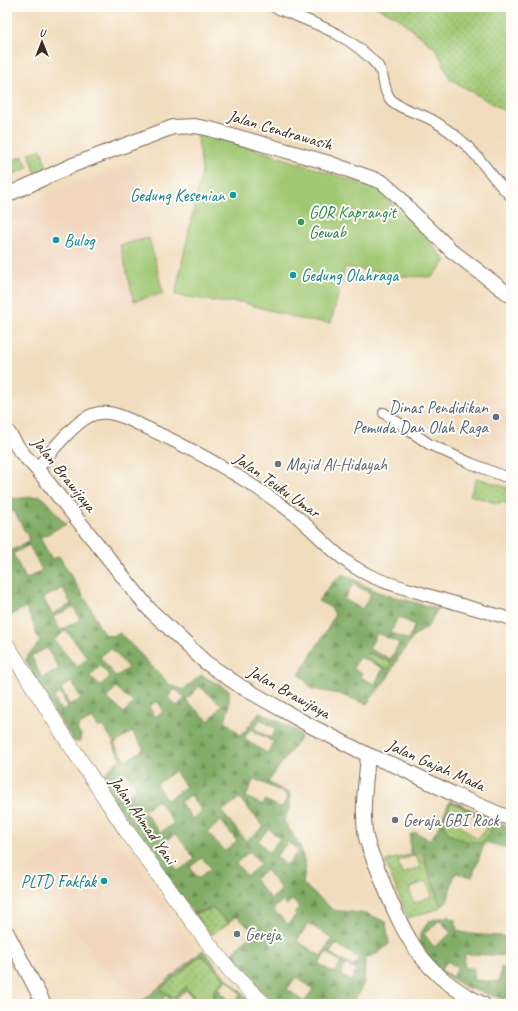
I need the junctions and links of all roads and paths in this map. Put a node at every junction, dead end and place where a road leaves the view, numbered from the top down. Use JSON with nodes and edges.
{"nodes":[{"id":1,"x":274,"y":7,"type":"edge"},
{"id":2,"x":7,"y":195,"type":"edge"},
{"id":3,"x":511,"y":196,"type":"edge"},
{"id":4,"x":511,"y":296,"type":"edge"},
{"id":5,"x":384,"y":413,"type":"dead end"},
{"id":6,"x":7,"y":431,"type":"edge"},
{"id":7,"x":37,"y":469,"type":"junction"},
{"id":8,"x":511,"y":479,"type":"edge"},
{"id":9,"x":511,"y":619,"type":"edge"},
{"id":10,"x":7,"y":645,"type":"edge"},
{"id":11,"x":368,"y":754,"type":"junction"},
{"id":12,"x":511,"y":819,"type":"edge"},
{"id":13,"x":7,"y":933,"type":"edge"},
{"id":14,"x":44,"y":1004,"type":"edge"},
{"id":15,"x":264,"y":1004,"type":"edge"},
{"id":16,"x":483,"y":1004,"type":"edge"}],
"edges":[{"from":1,"to":3,"type":"street"},
{"from":2,"to":4,"type":"main road","name":"Jalan Cendrawasih"},
{"from":5,"to":8,"type":"street"},
{"from":6,"to":7,"type":"main road","name":"Jalan Brawijaya"},
{"from":7,"to":9,"type":"street","name":"Jalan Teuku Umar"},
{"from":7,"to":11,"type":"main road","name":"Jalan Brawijaya"},
{"from":10,"to":15,"type":"main road","name":"Jalan Ahmad Yani"},
{"from":11,"to":12,"type":"main road","name":"Jalan Gajah Mada"},
{"from":11,"to":16,"type":"main road"},
{"from":13,"to":14,"type":"main road"}]}
